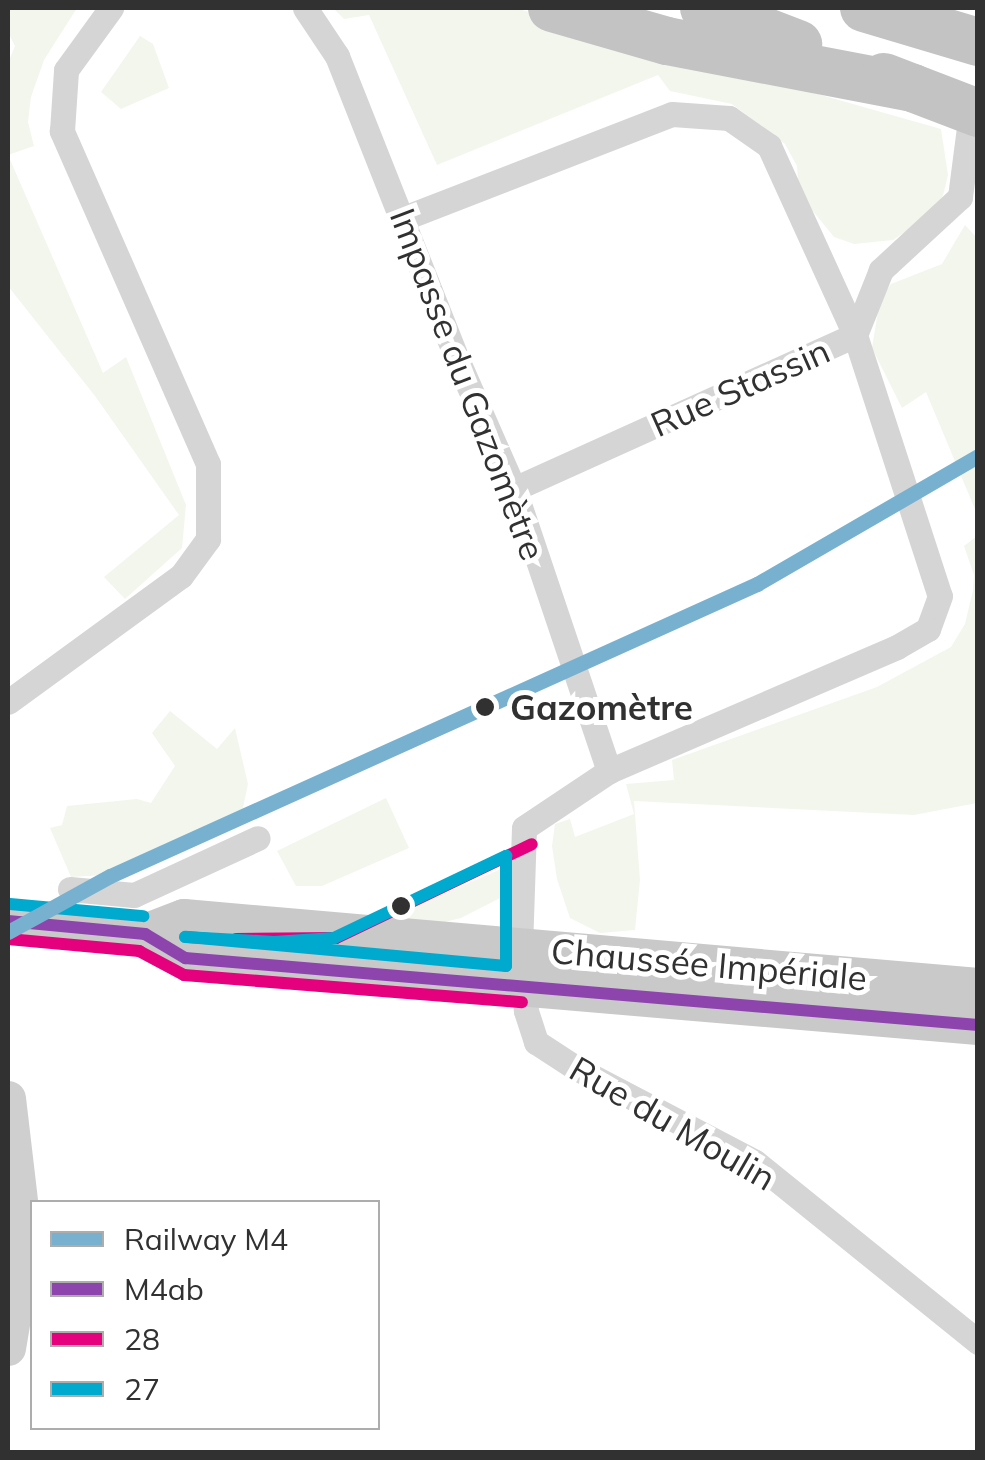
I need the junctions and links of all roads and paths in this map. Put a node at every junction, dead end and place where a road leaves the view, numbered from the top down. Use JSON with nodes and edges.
{"nodes":[{"id":1,"x":111,"y":8,"type":"edge"},
{"id":2,"x":305,"y":8,"type":"edge"},
{"id":3,"x":552,"y":8,"type":"edge"},
{"id":4,"x":704,"y":8,"type":"edge"},
{"id":5,"x":878,"y":11,"type":"edge"},
{"id":6,"x":978,"y":42,"type":"edge"},
{"id":7,"x":914,"y":88,"type":"junction"},
{"id":8,"x":974,"y":112,"type":"edge"},
{"id":9,"x":404,"y":218,"type":"junction"},
{"id":10,"x":855,"y":335,"type":"junction"},
{"id":11,"x":514,"y":488,"type":"junction"},
{"id":12,"x":8,"y":702,"type":"edge"},
{"id":13,"x":609,"y":771,"type":"junction"},
{"id":14,"x":258,"y":838,"type":"dead end"},
{"id":15,"x":70,"y":888,"type":"dead end"},
{"id":16,"x":8,"y":921,"type":"edge"},
{"id":17,"x":522,"y":966,"type":"junction"},
{"id":18,"x":978,"y":988,"type":"edge"},
{"id":19,"x":978,"y":1025,"type":"edge"},
{"id":20,"x":8,"y":1098,"type":"edge"},
{"id":21,"x":978,"y":1342,"type":"edge"},
{"id":22,"x":8,"y":1348,"type":"edge"}],
"edges":[{"from":1,"to":12,"type":"street"},
{"from":2,"to":9,"type":"street","name":"Impasse du Gazomètre"},
{"from":3,"to":7,"type":"highway"},
{"from":4,"to":7,"type":"highway"},
{"from":5,"to":6,"type":"highway"},
{"from":7,"to":8,"type":"highway"},
{"from":8,"to":10,"type":"street"},
{"from":9,"to":10,"type":"street","name":"Rue Stassin"},
{"from":9,"to":11,"type":"street","name":"Impasse du Gazomètre"},
{"from":10,"to":11,"type":"street","name":"Rue Stassin"},
{"from":10,"to":13,"type":"street"},
{"from":11,"to":13,"type":"street","name":"Impasse du Gazomètre"},
{"from":13,"to":17,"type":"street","name":"Rue du Moulin"},
{"from":14,"to":15,"type":"street"},
{"from":16,"to":17,"type":"main road","name":"Chaussée Impériale"},
{"from":17,"to":18,"type":"main road","name":"Chaussée Impériale"},
{"from":17,"to":19,"type":"main road","name":"Chaussée Impériale"},
{"from":17,"to":21,"type":"street","name":"Rue du Moulin"},
{"from":20,"to":22,"type":"main road"}]}
